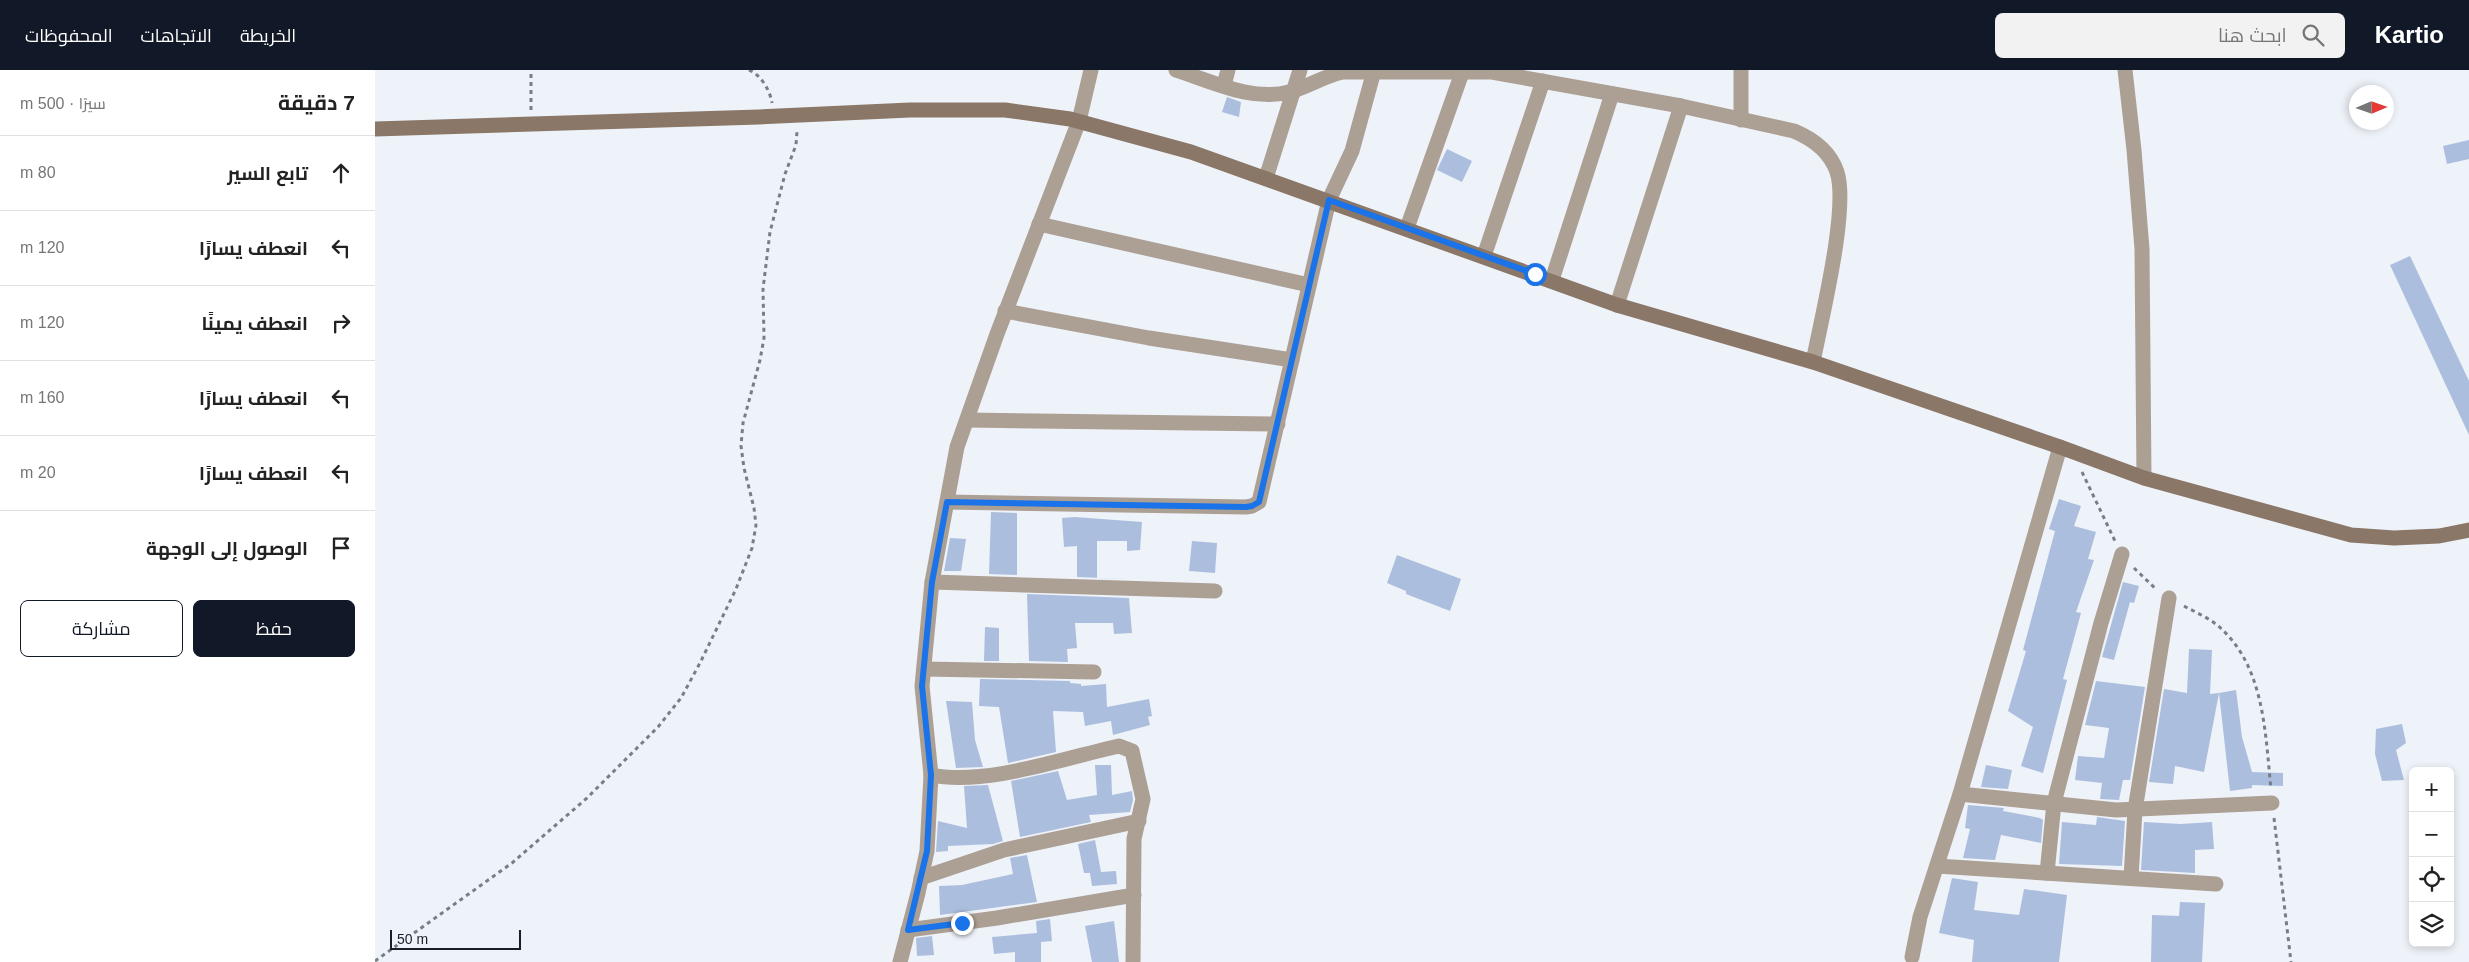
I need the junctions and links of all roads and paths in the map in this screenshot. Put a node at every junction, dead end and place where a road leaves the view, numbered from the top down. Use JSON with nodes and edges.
{"nodes":[{"id":1,"x":531,"y":70,"type":"edge"},
{"id":2,"x":749,"y":70,"type":"edge"},
{"id":3,"x":1091,"y":70,"type":"edge"},
{"id":4,"x":1176,"y":70,"type":"edge"},
{"id":5,"x":1228,"y":70,"type":"edge"},
{"id":6,"x":1300,"y":70,"type":"edge"},
{"id":7,"x":1741,"y":70,"type":"edge"},
{"id":8,"x":2125,"y":70,"type":"edge"},
{"id":9,"x":1374,"y":71,"type":"junction"},
{"id":10,"x":1394,"y":71,"type":"edge"},
{"id":11,"x":1463,"y":71,"type":"edge"},
{"id":12,"x":1521,"y":73,"type":"edge"},
{"id":13,"x":1543,"y":81,"type":"junction"},
{"id":14,"x":1224,"y":85,"type":"junction"},
{"id":15,"x":1293,"y":90,"type":"junction"},
{"id":16,"x":1612,"y":94,"type":"junction"},
{"id":17,"x":1681,"y":106,"type":"junction"},
{"id":18,"x":799,"y":116,"type":"junction"},
{"id":19,"x":774,"y":117,"type":"junction"},
{"id":20,"x":1741,"y":120,"type":"junction"},
{"id":21,"x":1079,"y":121,"type":"junction"},
{"id":22,"x":531,"y":126,"type":"junction"},
{"id":23,"x":375,"y":129,"type":"edge"},
{"id":24,"x":1266,"y":178,"type":"junction"},
{"id":25,"x":1329,"y":200,"type":"junction"},
{"id":26,"x":1039,"y":224,"type":"junction"},
{"id":27,"x":1407,"y":228,"type":"junction"},
{"id":28,"x":1484,"y":256,"type":"junction"},
{"id":29,"x":1552,"y":280,"type":"junction"},
{"id":30,"x":1309,"y":285,"type":"junction"},
{"id":31,"x":1617,"y":305,"type":"junction"},
{"id":32,"x":1005,"y":311,"type":"junction"},
{"id":33,"x":1292,"y":360,"type":"junction"},
{"id":34,"x":1813,"y":362,"type":"junction"},
{"id":35,"x":967,"y":420,"type":"junction"},
{"id":36,"x":1277,"y":424,"type":"junction"},
{"id":37,"x":2066,"y":449,"type":"junction"},
{"id":38,"x":2144,"y":478,"type":"junction"},
{"id":39,"x":947,"y":502,"type":"junction"},
{"id":40,"x":2469,"y":530,"type":"edge"},
{"id":41,"x":2122,"y":554,"type":"junction"},
{"id":42,"x":932,"y":582,"type":"junction"},
{"id":43,"x":1215,"y":591,"type":"dead end"},
{"id":44,"x":2169,"y":598,"type":"junction"},
{"id":45,"x":924,"y":669,"type":"junction"},
{"id":46,"x":1094,"y":672,"type":"dead end"},
{"id":47,"x":931,"y":775,"type":"junction"},
{"id":48,"x":1960,"y":794,"type":"junction"},
{"id":49,"x":2054,"y":803,"type":"junction"},
{"id":50,"x":2272,"y":803,"type":"junction"},
{"id":51,"x":2135,"y":810,"type":"junction"},
{"id":52,"x":1139,"y":821,"type":"junction"},
{"id":53,"x":1937,"y":866,"type":"junction"},
{"id":54,"x":2047,"y":873,"type":"junction"},
{"id":55,"x":921,"y":878,"type":"junction"},
{"id":56,"x":2131,"y":878,"type":"junction"},
{"id":57,"x":2216,"y":884,"type":"dead end"},
{"id":58,"x":1134,"y":895,"type":"junction"},
{"id":59,"x":908,"y":930,"type":"junction"},
{"id":60,"x":1911,"y":957,"type":"dead end"},
{"id":61,"x":375,"y":961,"type":"edge"},
{"id":62,"x":900,"y":962,"type":"edge"},
{"id":63,"x":1133,"y":962,"type":"edge"},
{"id":64,"x":2291,"y":962,"type":"edge"}],
"edges":[{"from":1,"to":22,"type":"path"},
{"from":2,"to":19,"type":"path"},
{"from":3,"to":21,"type":"street"},
{"from":4,"to":14,"type":"street"},
{"from":5,"to":14,"type":"street"},
{"from":6,"to":15,"type":"street"},
{"from":7,"to":20,"type":"street"},
{"from":8,"to":38,"type":"street"},
{"from":9,"to":10,"type":"street"},
{"from":9,"to":15,"type":"street"},
{"from":9,"to":25,"type":"street"},
{"from":10,"to":11,"type":"street"},
{"from":11,"to":12,"type":"street"},
{"from":11,"to":27,"type":"street"},
{"from":12,"to":13,"type":"street"},
{"from":13,"to":16,"type":"street"},
{"from":13,"to":28,"type":"street"},
{"from":14,"to":15,"type":"street"},
{"from":15,"to":24,"type":"street"},
{"from":16,"to":17,"type":"street"},
{"from":16,"to":29,"type":"street"},
{"from":17,"to":20,"type":"street"},
{"from":17,"to":31,"type":"street"},
{"from":18,"to":19,"type":"street"},
{"from":18,"to":21,"type":"street"},
{"from":18,"to":61,"type":"path"},
{"from":19,"to":22,"type":"street"},
{"from":20,"to":34,"type":"street"},
{"from":21,"to":24,"type":"street"},
{"from":21,"to":26,"type":"street"},
{"from":22,"to":23,"type":"street"},
{"from":24,"to":25,"type":"street"},
{"from":25,"to":27,"type":"street"},
{"from":25,"to":30,"type":"street"},
{"from":26,"to":30,"type":"street"},
{"from":26,"to":32,"type":"street"},
{"from":27,"to":28,"type":"street"},
{"from":28,"to":29,"type":"street"},
{"from":29,"to":31,"type":"street"},
{"from":30,"to":33,"type":"street"},
{"from":31,"to":34,"type":"street"},
{"from":32,"to":33,"type":"street"},
{"from":32,"to":35,"type":"street"},
{"from":33,"to":36,"type":"street"},
{"from":34,"to":37,"type":"street"},
{"from":35,"to":36,"type":"street"},
{"from":35,"to":39,"type":"street"},
{"from":36,"to":39,"type":"street"},
{"from":37,"to":38,"type":"street"},
{"from":37,"to":41,"type":"path"},
{"from":37,"to":48,"type":"street"},
{"from":38,"to":40,"type":"street"},
{"from":39,"to":42,"type":"street"},
{"from":41,"to":44,"type":"path"},
{"from":41,"to":49,"type":"street"},
{"from":42,"to":43,"type":"street"},
{"from":42,"to":45,"type":"street"},
{"from":44,"to":50,"type":"path"},
{"from":44,"to":51,"type":"street"},
{"from":45,"to":46,"type":"street"},
{"from":45,"to":47,"type":"street"},
{"from":47,"to":52,"type":"street"},
{"from":47,"to":55,"type":"street"},
{"from":48,"to":49,"type":"street"},
{"from":48,"to":53,"type":"street"},
{"from":49,"to":51,"type":"street"},
{"from":49,"to":54,"type":"street"},
{"from":50,"to":51,"type":"street"},
{"from":50,"to":64,"type":"path"},
{"from":51,"to":56,"type":"street"},
{"from":52,"to":55,"type":"street"},
{"from":52,"to":58,"type":"street"},
{"from":53,"to":54,"type":"street"},
{"from":53,"to":60,"type":"street"},
{"from":54,"to":56,"type":"street"},
{"from":55,"to":59,"type":"street"},
{"from":56,"to":57,"type":"street"},
{"from":58,"to":59,"type":"street"},
{"from":58,"to":63,"type":"street"},
{"from":59,"to":62,"type":"street"}]}
